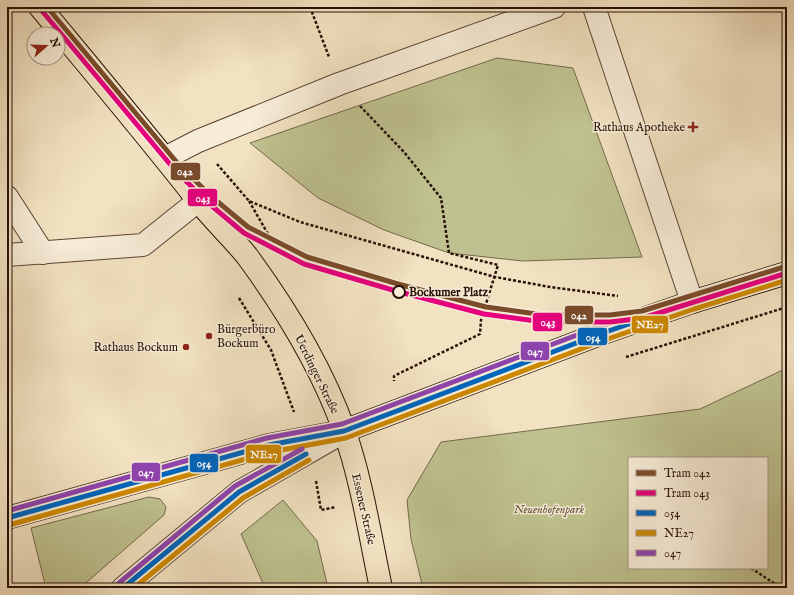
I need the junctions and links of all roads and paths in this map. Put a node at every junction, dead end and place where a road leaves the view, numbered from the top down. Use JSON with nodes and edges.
{"nodes":[{"id":1,"x":40,"y":7,"type":"edge"},
{"id":2,"x":310,"y":7,"type":"edge"},
{"id":3,"x":554,"y":7,"type":"edge"},
{"id":4,"x":594,"y":7,"type":"edge"},
{"id":5,"x":339,"y":84,"type":"junction"},
{"id":6,"x":198,"y":141,"type":"junction"},
{"id":7,"x":165,"y":158,"type":"junction"},
{"id":8,"x":7,"y":197,"type":"edge"},
{"id":9,"x":198,"y":201,"type":"junction"},
{"id":10,"x":43,"y":253,"type":"junction"},
{"id":11,"x":7,"y":255,"type":"edge"},
{"id":12,"x":787,"y":273,"type":"edge"},
{"id":13,"x":495,"y":277,"type":"junction"},
{"id":14,"x":236,"y":292,"type":"dead end"},
{"id":15,"x":625,"y":297,"type":"dead end"},
{"id":16,"x":692,"y":302,"type":"junction"},
{"id":17,"x":787,"y":307,"type":"edge"},
{"id":18,"x":623,"y":358,"type":"dead end"},
{"id":19,"x":400,"y":411,"type":"junction"},
{"id":20,"x":344,"y":431,"type":"junction"},
{"id":21,"x":306,"y":446,"type":"junction"},
{"id":22,"x":363,"y":501,"type":"junction"},
{"id":23,"x":7,"y":518,"type":"edge"},
{"id":24,"x":752,"y":569,"type":"edge"},
{"id":25,"x":123,"y":588,"type":"edge"},
{"id":26,"x":381,"y":588,"type":"edge"},
{"id":27,"x":781,"y":588,"type":"edge"}],
"edges":[{"from":1,"to":7,"type":"main road","name":"Uerdinger Straße"},
{"from":2,"to":5,"type":"path"},
{"from":3,"to":5,"type":"street"},
{"from":4,"to":16,"type":"street"},
{"from":5,"to":6,"type":"street"},
{"from":5,"to":13,"type":"path"},
{"from":6,"to":7,"type":"street"},
{"from":6,"to":13,"type":"path"},
{"from":7,"to":9,"type":"main road","name":"Uerdinger Straße"},
{"from":8,"to":10,"type":"street"},
{"from":9,"to":10,"type":"street"},
{"from":9,"to":20,"type":"main road","name":"Uerdinger Straße"},
{"from":10,"to":11,"type":"street"},
{"from":12,"to":16,"type":"main road"},
{"from":13,"to":15,"type":"path"},
{"from":13,"to":19,"type":"path"},
{"from":14,"to":21,"type":"path"},
{"from":16,"to":19,"type":"main road"},
{"from":17,"to":18,"type":"path"},
{"from":19,"to":20,"type":"main road"},
{"from":20,"to":21,"type":"street"},
{"from":20,"to":22,"type":"main road","name":"Essener Straße"},
{"from":21,"to":22,"type":"path"},
{"from":21,"to":23,"type":"street"},
{"from":21,"to":25,"type":"street"},
{"from":22,"to":26,"type":"main road","name":"Essener Straße"},
{"from":24,"to":27,"type":"path"}]}
